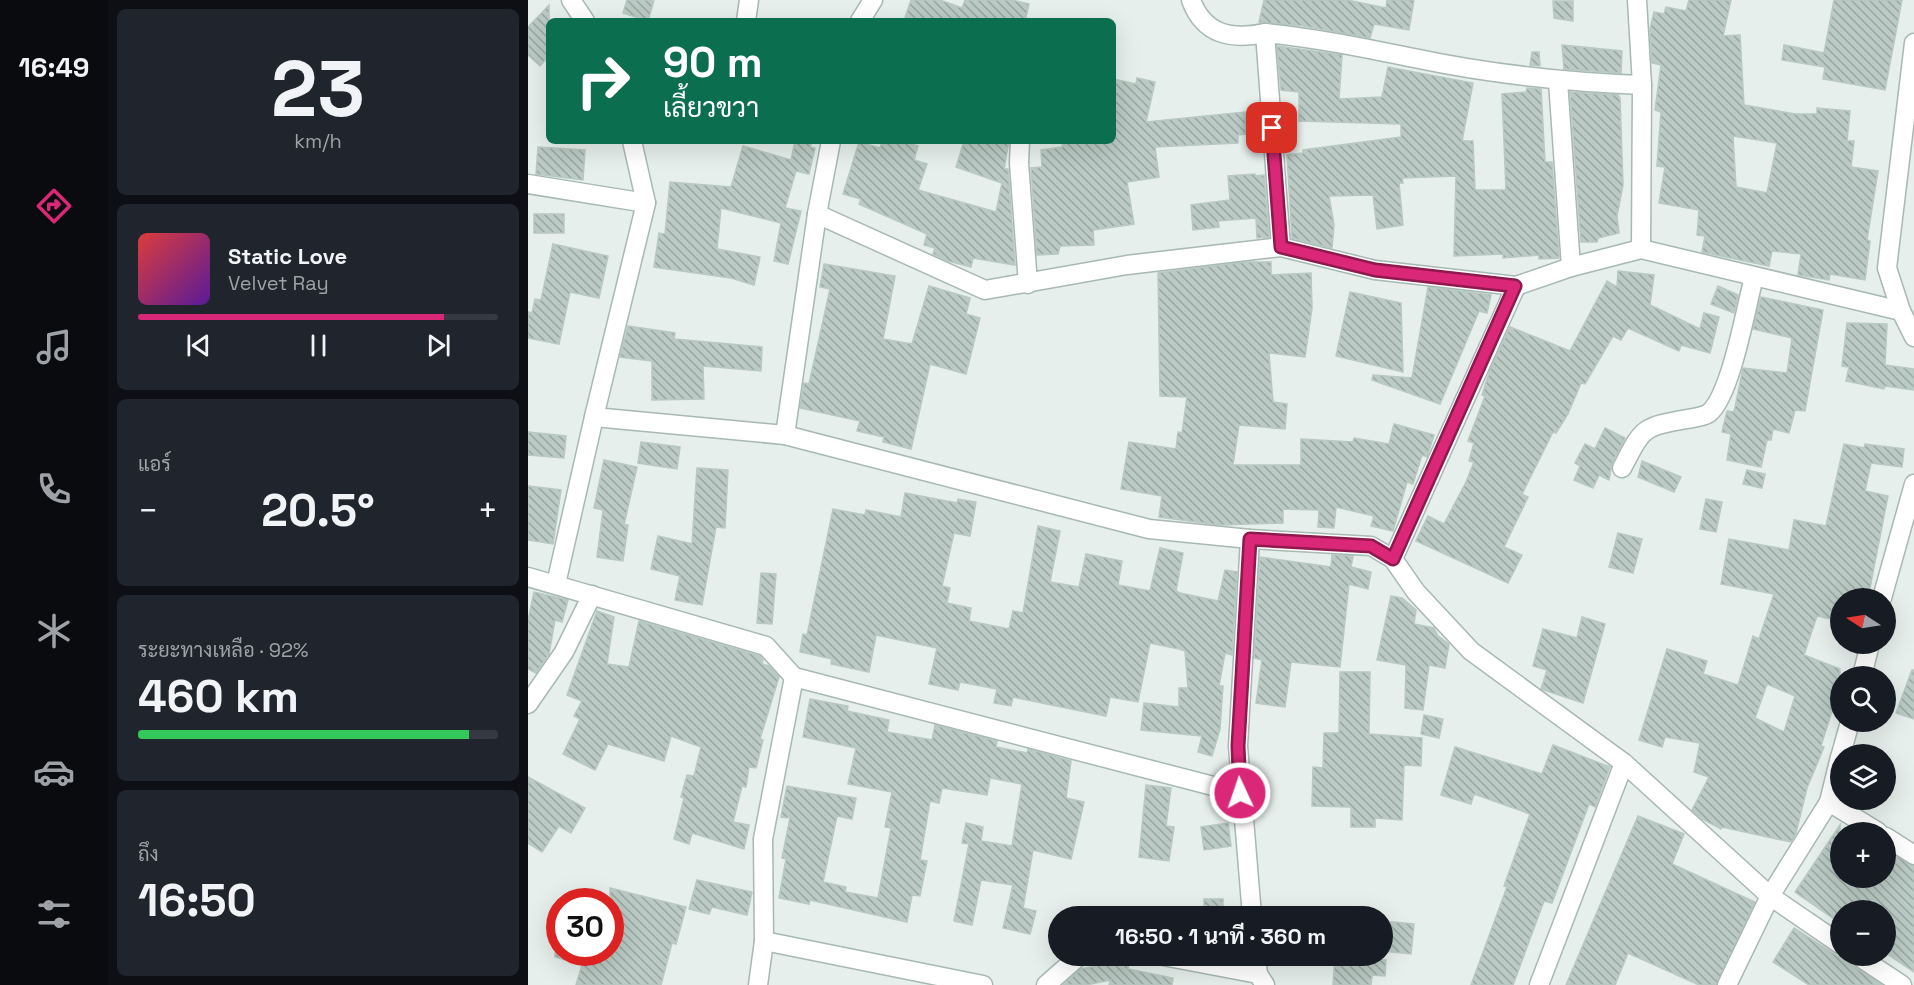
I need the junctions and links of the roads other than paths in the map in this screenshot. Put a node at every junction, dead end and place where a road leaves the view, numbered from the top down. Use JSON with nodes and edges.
{"nodes":[{"id":1,"x":571,"y":0,"type":"edge"},
{"id":2,"x":749,"y":0,"type":"edge"},
{"id":3,"x":873,"y":0,"type":"edge"},
{"id":4,"x":1191,"y":0,"type":"edge"},
{"id":5,"x":1637,"y":0,"type":"edge"},
{"id":6,"x":583,"y":18,"type":"edge"},
{"id":7,"x":746,"y":18,"type":"edge"},
{"id":8,"x":862,"y":18,"type":"edge"},
{"id":9,"x":1265,"y":33,"type":"junction"},
{"id":10,"x":1914,"y":43,"type":"edge"},
{"id":11,"x":1558,"y":81,"type":"junction"},
{"id":12,"x":1642,"y":85,"type":"junction"},
{"id":13,"x":633,"y":144,"type":"edge"},
{"id":14,"x":830,"y":144,"type":"edge"},
{"id":15,"x":1020,"y":144,"type":"edge"},
{"id":16,"x":528,"y":184,"type":"edge"},
{"id":17,"x":646,"y":203,"type":"junction"},
{"id":18,"x":818,"y":214,"type":"junction"},
{"id":19,"x":1281,"y":247,"type":"junction"},
{"id":20,"x":1641,"y":249,"type":"junction"},
{"id":21,"x":1571,"y":267,"type":"junction"},
{"id":22,"x":1754,"y":277,"type":"junction"},
{"id":23,"x":1028,"y":284,"type":"junction"},
{"id":24,"x":1515,"y":286,"type":"junction"},
{"id":25,"x":1901,"y":311,"type":"junction"},
{"id":26,"x":1914,"y":337,"type":"edge"},
{"id":27,"x":594,"y":417,"type":"junction"},
{"id":28,"x":785,"y":435,"type":"junction"},
{"id":29,"x":1622,"y":468,"type":"dead end"},
{"id":30,"x":1914,"y":484,"type":"edge"},
{"id":31,"x":1250,"y":539,"type":"junction"},
{"id":32,"x":1393,"y":559,"type":"junction"},
{"id":33,"x":528,"y":577,"type":"edge"},
{"id":34,"x":556,"y":584,"type":"junction"},
{"id":35,"x":1885,"y":588,"type":"edge"},
{"id":36,"x":592,"y":595,"type":"junction"},
{"id":37,"x":794,"y":677,"type":"junction"},
{"id":38,"x":528,"y":704,"type":"edge"},
{"id":39,"x":1624,"y":763,"type":"junction"},
{"id":40,"x":1240,"y":793,"type":"junction"},
{"id":41,"x":1830,"y":798,"type":"edge"},
{"id":42,"x":1829,"y":802,"type":"junction"},
{"id":43,"x":1862,"y":822,"type":"edge"},
{"id":44,"x":1896,"y":843,"type":"edge"},
{"id":45,"x":1914,"y":855,"type":"edge"},
{"id":46,"x":1770,"y":896,"type":"junction"},
{"id":47,"x":1251,"y":906,"type":"edge"},
{"id":48,"x":1830,"y":937,"type":"edge"},
{"id":49,"x":764,"y":941,"type":"junction"},
{"id":50,"x":1068,"y":966,"type":"edge"},
{"id":51,"x":1204,"y":966,"type":"edge"},
{"id":52,"x":1873,"y":966,"type":"edge"},
{"id":53,"x":1262,"y":980,"type":"edge"},
{"id":54,"x":758,"y":985,"type":"edge"},
{"id":55,"x":983,"y":985,"type":"edge"},
{"id":56,"x":1046,"y":985,"type":"edge"},
{"id":57,"x":1539,"y":985,"type":"edge"},
{"id":58,"x":1727,"y":985,"type":"edge"},
{"id":59,"x":1902,"y":985,"type":"edge"}],
"edges":[{"from":1,"to":6,"type":"street"},
{"from":2,"to":7,"type":"street"},
{"from":3,"to":8,"type":"street"},
{"from":4,"to":9,"type":"street"},
{"from":5,"to":12,"type":"street"},
{"from":9,"to":11,"type":"street"},
{"from":9,"to":19,"type":"street"},
{"from":10,"to":25,"type":"street"},
{"from":11,"to":12,"type":"street"},
{"from":11,"to":21,"type":"street"},
{"from":12,"to":20,"type":"street"},
{"from":13,"to":17,"type":"street"},
{"from":14,"to":18,"type":"street"},
{"from":15,"to":23,"type":"street"},
{"from":16,"to":17,"type":"street"},
{"from":17,"to":27,"type":"street"},
{"from":18,"to":23,"type":"street"},
{"from":18,"to":28,"type":"street"},
{"from":19,"to":23,"type":"street"},
{"from":19,"to":24,"type":"street"},
{"from":20,"to":21,"type":"street"},
{"from":20,"to":22,"type":"street"},
{"from":21,"to":24,"type":"street"},
{"from":22,"to":25,"type":"street"},
{"from":22,"to":29,"type":"street"},
{"from":24,"to":32,"type":"street"},
{"from":25,"to":26,"type":"street"},
{"from":27,"to":28,"type":"street"},
{"from":27,"to":34,"type":"street"},
{"from":28,"to":31,"type":"street"},
{"from":30,"to":35,"type":"street"},
{"from":31,"to":32,"type":"street"},
{"from":31,"to":40,"type":"street"},
{"from":32,"to":39,"type":"street"},
{"from":33,"to":34,"type":"street"},
{"from":34,"to":36,"type":"street"},
{"from":36,"to":37,"type":"street"},
{"from":36,"to":38,"type":"street"},
{"from":37,"to":40,"type":"street"},
{"from":37,"to":49,"type":"street"},
{"from":39,"to":46,"type":"street"},
{"from":39,"to":57,"type":"street"},
{"from":40,"to":47,"type":"street"},
{"from":41,"to":42,"type":"street"},
{"from":42,"to":43,"type":"street"},
{"from":42,"to":46,"type":"street"},
{"from":44,"to":45,"type":"street"},
{"from":46,"to":48,"type":"street"},
{"from":46,"to":58,"type":"street"},
{"from":49,"to":54,"type":"street"},
{"from":49,"to":55,"type":"street"},
{"from":50,"to":56,"type":"street"},
{"from":51,"to":53,"type":"street"},
{"from":52,"to":59,"type":"street"}]}
